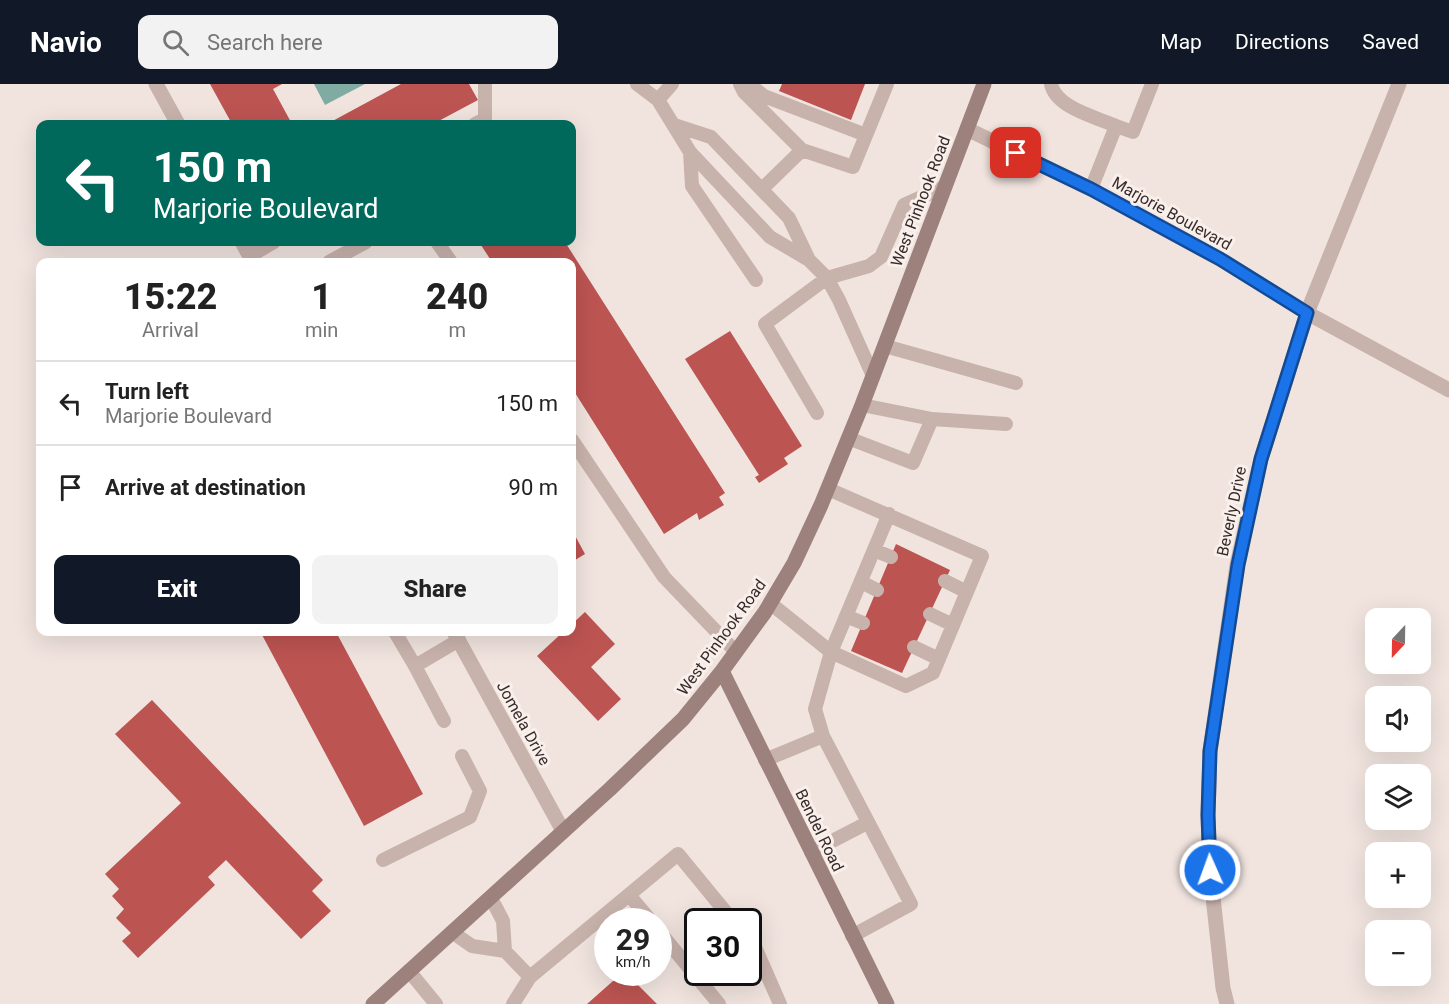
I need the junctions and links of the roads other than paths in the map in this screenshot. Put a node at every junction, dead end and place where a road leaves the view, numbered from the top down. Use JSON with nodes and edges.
{"nodes":[{"id":1,"x":156,"y":84,"type":"edge"},
{"id":2,"x":485,"y":84,"type":"edge"},
{"id":3,"x":637,"y":84,"type":"edge"},
{"id":4,"x":672,"y":84,"type":"edge"},
{"id":5,"x":740,"y":84,"type":"edge"},
{"id":6,"x":749,"y":84,"type":"edge"},
{"id":7,"x":887,"y":84,"type":"edge"},
{"id":8,"x":984,"y":84,"type":"edge"},
{"id":9,"x":1051,"y":84,"type":"edge"},
{"id":10,"x":1152,"y":84,"type":"edge"},
{"id":11,"x":1399,"y":84,"type":"edge"},
{"id":12,"x":658,"y":100,"type":"junction"},
{"id":13,"x":176,"y":120,"type":"edge"},
{"id":14,"x":482,"y":120,"type":"edge"},
{"id":15,"x":674,"y":125,"type":"junction"},
{"id":16,"x":1116,"y":126,"type":"junction"},
{"id":17,"x":967,"y":129,"type":"junction"},
{"id":18,"x":866,"y":135,"type":"junction"},
{"id":19,"x":802,"y":150,"type":"junction"},
{"id":20,"x":690,"y":152,"type":"junction"},
{"id":21,"x":944,"y":187,"type":"junction"},
{"id":22,"x":762,"y":189,"type":"junction"},
{"id":23,"x":1091,"y":189,"type":"junction"},
{"id":24,"x":269,"y":246,"type":"edge"},
{"id":25,"x":358,"y":246,"type":"edge"},
{"id":26,"x":252,"y":258,"type":"edge"},
{"id":27,"x":336,"y":258,"type":"edge"},
{"id":28,"x":809,"y":260,"type":"junction"},
{"id":29,"x":827,"y":278,"type":"junction"},
{"id":30,"x":756,"y":280,"type":"dead end"},
{"id":31,"x":1307,"y":313,"type":"junction"},
{"id":32,"x":885,"y":346,"type":"junction"},
{"id":33,"x":873,"y":376,"type":"junction"},
{"id":34,"x":1016,"y":383,"type":"dead end"},
{"id":35,"x":1449,"y":390,"type":"edge"},
{"id":36,"x":862,"y":405,"type":"junction"},
{"id":37,"x":817,"y":413,"type":"dead end"},
{"id":38,"x":932,"y":419,"type":"junction"},
{"id":39,"x":1006,"y":424,"type":"dead end"},
{"id":40,"x":848,"y":438,"type":"junction"},
{"id":41,"x":576,"y":446,"type":"edge"},
{"id":42,"x":828,"y":489,"type":"junction"},
{"id":43,"x":889,"y":514,"type":"junction"},
{"id":44,"x":874,"y":550,"type":"junction"},
{"id":45,"x":891,"y":557,"type":"dead end"},
{"id":46,"x":861,"y":582,"type":"junction"},
{"id":47,"x":945,"y":582,"type":"dead end"},
{"id":48,"x":877,"y":590,"type":"dead end"},
{"id":49,"x":967,"y":592,"type":"junction"},
{"id":50,"x":770,"y":603,"type":"junction"},
{"id":51,"x":930,"y":614,"type":"dead end"},
{"id":52,"x":846,"y":616,"type":"junction"},
{"id":53,"x":863,"y":623,"type":"dead end"},
{"id":54,"x":953,"y":625,"type":"junction"},
{"id":55,"x":397,"y":636,"type":"edge"},
{"id":56,"x":457,"y":636,"type":"edge"},
{"id":57,"x":914,"y":647,"type":"dead end"},
{"id":58,"x":736,"y":652,"type":"junction"},
{"id":59,"x":831,"y":652,"type":"junction"},
{"id":60,"x":939,"y":659,"type":"junction"},
{"id":61,"x":415,"y":666,"type":"junction"},
{"id":62,"x":722,"y":671,"type":"junction"},
{"id":63,"x":444,"y":721,"type":"dead end"},
{"id":64,"x":823,"y":736,"type":"junction"},
{"id":65,"x":462,"y":756,"type":"dead end"},
{"id":66,"x":765,"y":760,"type":"junction"},
{"id":67,"x":867,"y":823,"type":"junction"},
{"id":68,"x":563,"y":831,"type":"junction"},
{"id":69,"x":811,"y":852,"type":"junction"},
{"id":70,"x":383,"y":860,"type":"dead end"},
{"id":71,"x":629,"y":895,"type":"junction"},
{"id":72,"x":491,"y":898,"type":"junction"},
{"id":73,"x":640,"y":908,"type":"edge"},
{"id":74,"x":723,"y":908,"type":"edge"},
{"id":75,"x":452,"y":932,"type":"junction"},
{"id":76,"x":852,"y":936,"type":"junction"},
{"id":77,"x":672,"y":947,"type":"edge"},
{"id":78,"x":505,"y":951,"type":"junction"},
{"id":79,"x":762,"y":963,"type":"edge"},
{"id":80,"x":409,"y":971,"type":"junction"},
{"id":81,"x":530,"y":977,"type":"junction"},
{"id":82,"x":373,"y":1004,"type":"edge"},
{"id":83,"x":436,"y":1004,"type":"edge"},
{"id":84,"x":513,"y":1004,"type":"edge"},
{"id":85,"x":719,"y":1004,"type":"edge"},
{"id":86,"x":780,"y":1004,"type":"edge"},
{"id":87,"x":886,"y":1004,"type":"edge"},
{"id":88,"x":1227,"y":1004,"type":"edge"}],
"edges":[{"from":1,"to":13,"type":"street"},
{"from":2,"to":14,"type":"lane"},
{"from":3,"to":12,"type":"lane"},
{"from":4,"to":12,"type":"lane"},
{"from":5,"to":19,"type":"lane"},
{"from":6,"to":18,"type":"lane"},
{"from":7,"to":18,"type":"lane"},
{"from":8,"to":17,"type":"main road","name":"West Pinhook Road"},
{"from":9,"to":16,"type":"lane"},
{"from":10,"to":16,"type":"lane"},
{"from":11,"to":31,"type":"street","name":"Beverly Drive"},
{"from":12,"to":15,"type":"lane"},
{"from":15,"to":20,"type":"lane"},
{"from":15,"to":22,"type":"lane"},
{"from":16,"to":23,"type":"lane"},
{"from":17,"to":21,"type":"main road","name":"West Pinhook Road"},
{"from":17,"to":23,"type":"street","name":"Marjorie Boulevard"},
{"from":18,"to":19,"type":"lane"},
{"from":19,"to":22,"type":"lane"},
{"from":20,"to":28,"type":"lane"},
{"from":20,"to":30,"type":"lane"},
{"from":21,"to":29,"type":"lane"},
{"from":21,"to":32,"type":"main road","name":"West Pinhook Road"},
{"from":22,"to":28,"type":"lane"},
{"from":23,"to":31,"type":"street","name":"Marjorie Boulevard"},
{"from":24,"to":26,"type":"lane"},
{"from":25,"to":27,"type":"lane"},
{"from":28,"to":29,"type":"lane"},
{"from":29,"to":33,"type":"lane"},
{"from":29,"to":37,"type":"lane"},
{"from":31,"to":35,"type":"street","name":"Marjorie Boulevard"},
{"from":31,"to":88,"type":"street","name":"Beverly Drive"},
{"from":32,"to":33,"type":"main road","name":"West Pinhook Road"},
{"from":32,"to":34,"type":"lane"},
{"from":33,"to":36,"type":"main road","name":"West Pinhook Road"},
{"from":36,"to":38,"type":"lane"},
{"from":36,"to":40,"type":"main road","name":"West Pinhook Road"},
{"from":38,"to":39,"type":"lane"},
{"from":38,"to":40,"type":"lane"},
{"from":40,"to":42,"type":"main road","name":"West Pinhook Road"},
{"from":41,"to":58,"type":"lane"},
{"from":42,"to":43,"type":"lane"},
{"from":42,"to":50,"type":"main road","name":"West Pinhook Road"},
{"from":43,"to":44,"type":"lane"},
{"from":43,"to":49,"type":"lane"},
{"from":44,"to":45,"type":"lane"},
{"from":44,"to":46,"type":"lane"},
{"from":46,"to":48,"type":"lane"},
{"from":46,"to":52,"type":"lane"},
{"from":47,"to":49,"type":"lane"},
{"from":49,"to":54,"type":"lane"},
{"from":50,"to":58,"type":"main road","name":"West Pinhook Road"},
{"from":50,"to":59,"type":"lane"},
{"from":51,"to":54,"type":"lane"},
{"from":52,"to":53,"type":"lane"},
{"from":52,"to":59,"type":"lane"},
{"from":54,"to":60,"type":"lane"},
{"from":55,"to":61,"type":"lane"},
{"from":56,"to":61,"type":"lane"},
{"from":56,"to":68,"type":"street","name":"Jomela Drive"},
{"from":57,"to":60,"type":"lane"},
{"from":58,"to":62,"type":"main road","name":"West Pinhook Road"},
{"from":59,"to":60,"type":"lane"},
{"from":59,"to":64,"type":"lane"},
{"from":61,"to":63,"type":"lane"},
{"from":62,"to":66,"type":"main road","name":"Bendel Road"},
{"from":62,"to":68,"type":"main road","name":"West Pinhook Road"},
{"from":64,"to":66,"type":"lane"},
{"from":64,"to":67,"type":"lane"},
{"from":65,"to":70,"type":"lane"},
{"from":66,"to":69,"type":"main road","name":"Bendel Road"},
{"from":67,"to":69,"type":"lane"},
{"from":67,"to":76,"type":"lane"},
{"from":68,"to":72,"type":"main road","name":"West Pinhook Road"},
{"from":69,"to":76,"type":"main road","name":"Bendel Road"},
{"from":71,"to":73,"type":"lane"},
{"from":71,"to":74,"type":"lane"},
{"from":71,"to":81,"type":"lane"},
{"from":72,"to":75,"type":"main road","name":"West Pinhook Road"},
{"from":72,"to":78,"type":"lane"},
{"from":75,"to":78,"type":"lane"},
{"from":75,"to":80,"type":"main road","name":"West Pinhook Road"},
{"from":76,"to":87,"type":"main road","name":"Bendel Road"},
{"from":77,"to":85,"type":"lane"},
{"from":78,"to":81,"type":"lane"},
{"from":79,"to":86,"type":"lane"},
{"from":80,"to":82,"type":"main road","name":"West Pinhook Road"},
{"from":80,"to":83,"type":"lane"},
{"from":81,"to":84,"type":"lane"}]}
